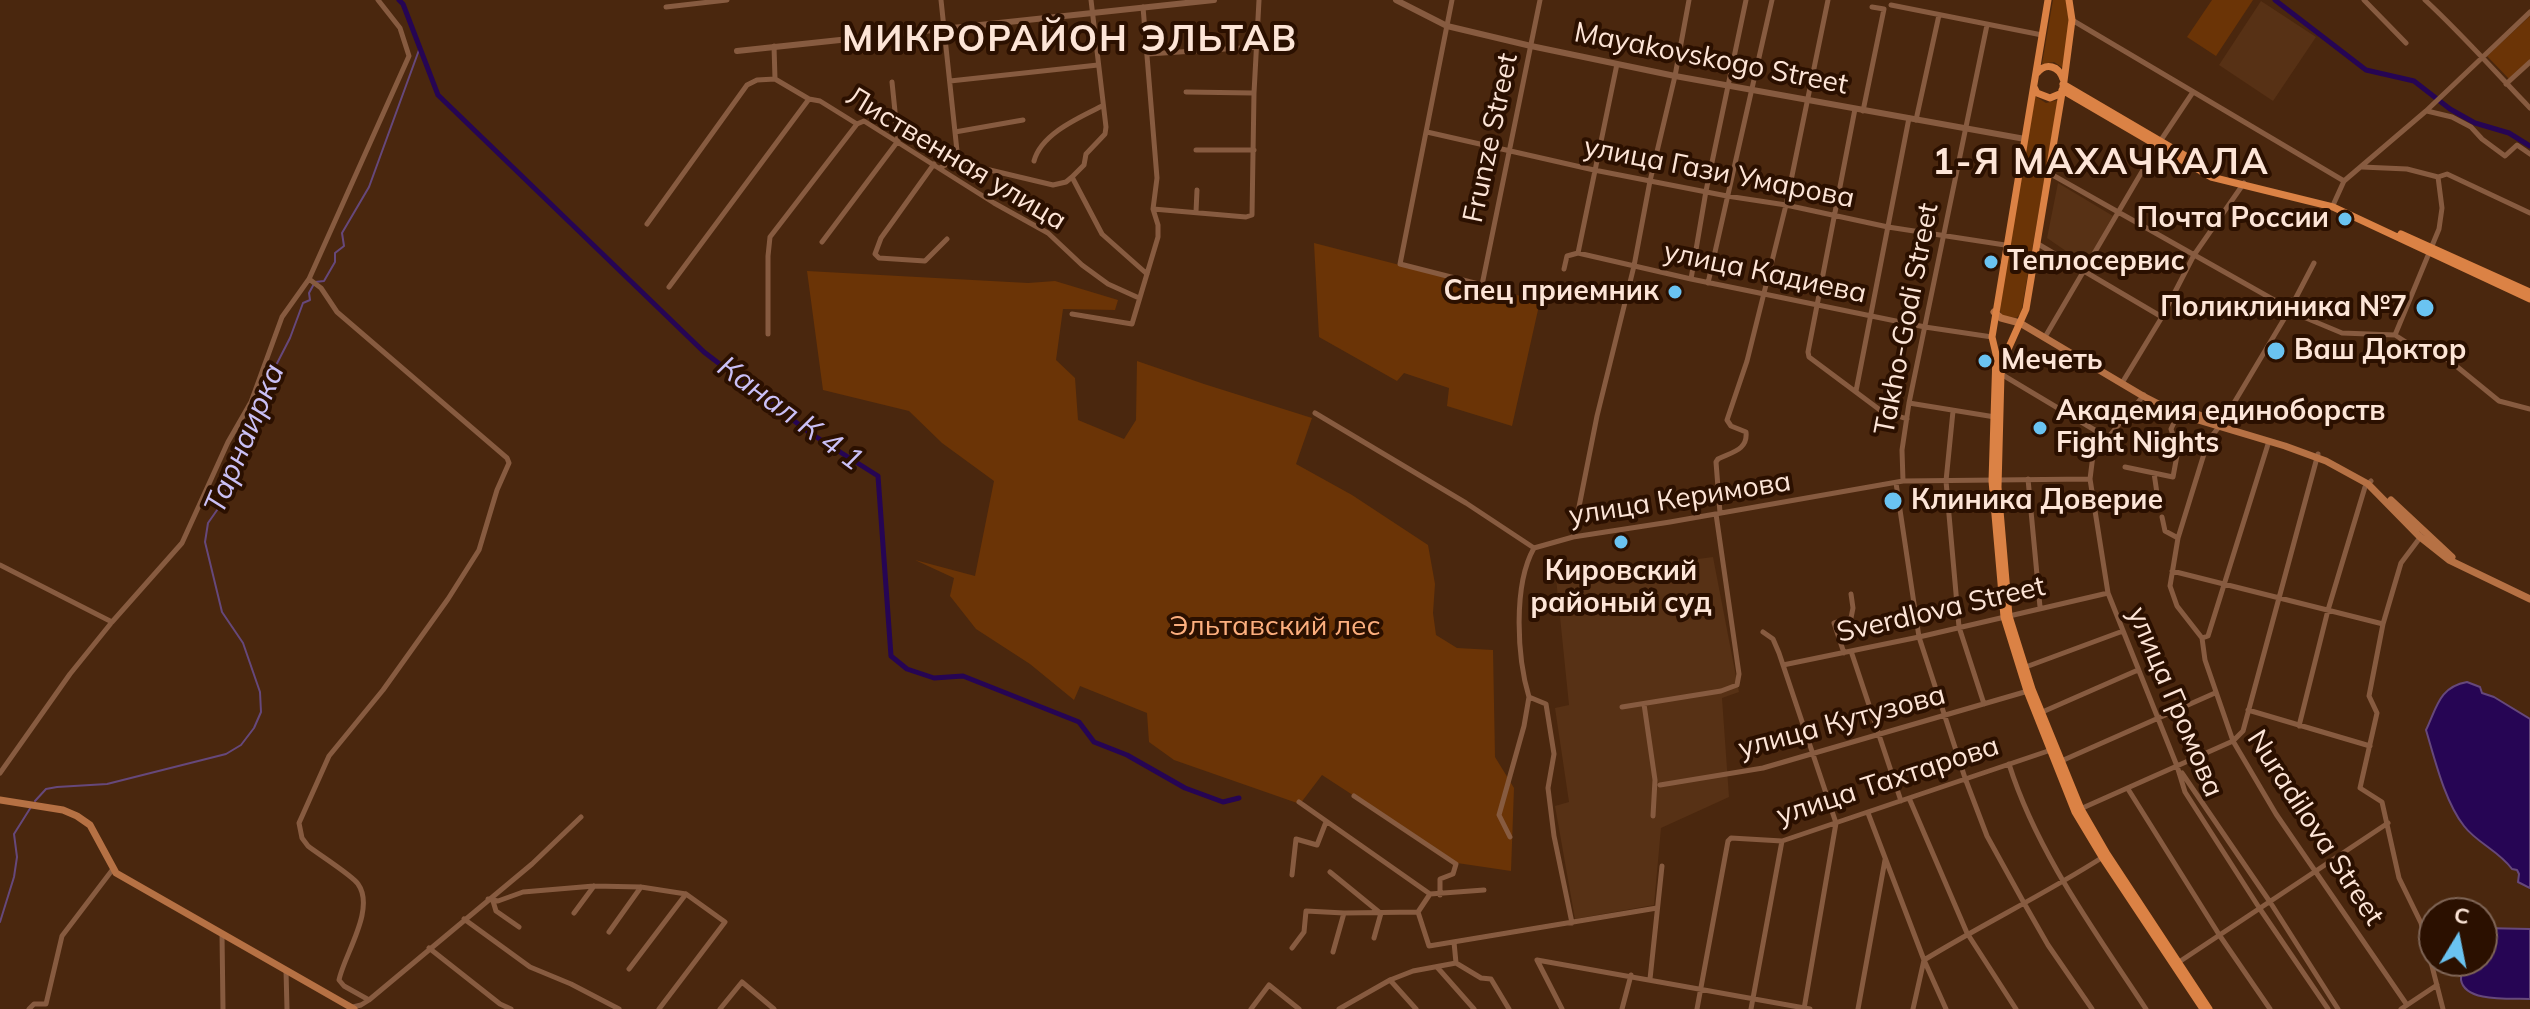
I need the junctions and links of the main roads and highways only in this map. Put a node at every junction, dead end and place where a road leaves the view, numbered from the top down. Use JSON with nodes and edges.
{"nodes":[{"id":1,"x":2048,"y":0,"type":"edge"},
{"id":2,"x":2069,"y":0,"type":"edge"},
{"id":3,"x":2036,"y":74,"type":"junction"},
{"id":4,"x":2034,"y":87,"type":"junction"},
{"id":5,"x":2063,"y":87,"type":"junction"},
{"id":6,"x":2243,"y":184,"type":"junction"},
{"id":7,"x":2430,"y":250,"type":"junction"},
{"id":8,"x":2530,"y":292,"type":"edge"},
{"id":9,"x":2530,"y":299,"type":"edge"},
{"id":10,"x":1994,"y":312,"type":"junction"},
{"id":11,"x":2021,"y":322,"type":"junction"},
{"id":12,"x":1998,"y":418,"type":"junction"},
{"id":13,"x":2530,"y":597,"type":"edge"},
{"id":14,"x":0,"y":801,"type":"edge"},
{"id":15,"x":2176,"y":964,"type":"junction"},
{"id":16,"x":353,"y":1008,"type":"edge"},
{"id":17,"x":2203,"y":1009,"type":"edge"},
{"id":18,"x":2209,"y":1009,"type":"edge"}],
"edges":[{"from":1,"to":3,"type":"main road"},
{"from":2,"to":5,"type":"main road"},
{"from":3,"to":4,"type":"main road"},
{"from":3,"to":5,"type":"main road"},
{"from":4,"to":5,"type":"main road"},
{"from":4,"to":10,"type":"main road"},
{"from":5,"to":6,"type":"main road"},
{"from":5,"to":11,"type":"main road"},
{"from":6,"to":7,"type":"main road"},
{"from":6,"to":7,"type":"main road"},
{"from":7,"to":8,"type":"main road"},
{"from":7,"to":9,"type":"main road"},
{"from":10,"to":11,"type":"main road"},
{"from":10,"to":12,"type":"main road"},
{"from":11,"to":12,"type":"main road"},
{"from":11,"to":13,"type":"main road"},
{"from":12,"to":15,"type":"main road"},
{"from":14,"to":16,"type":"main road"},
{"from":15,"to":17,"type":"main road"},
{"from":15,"to":18,"type":"main road"}]}
